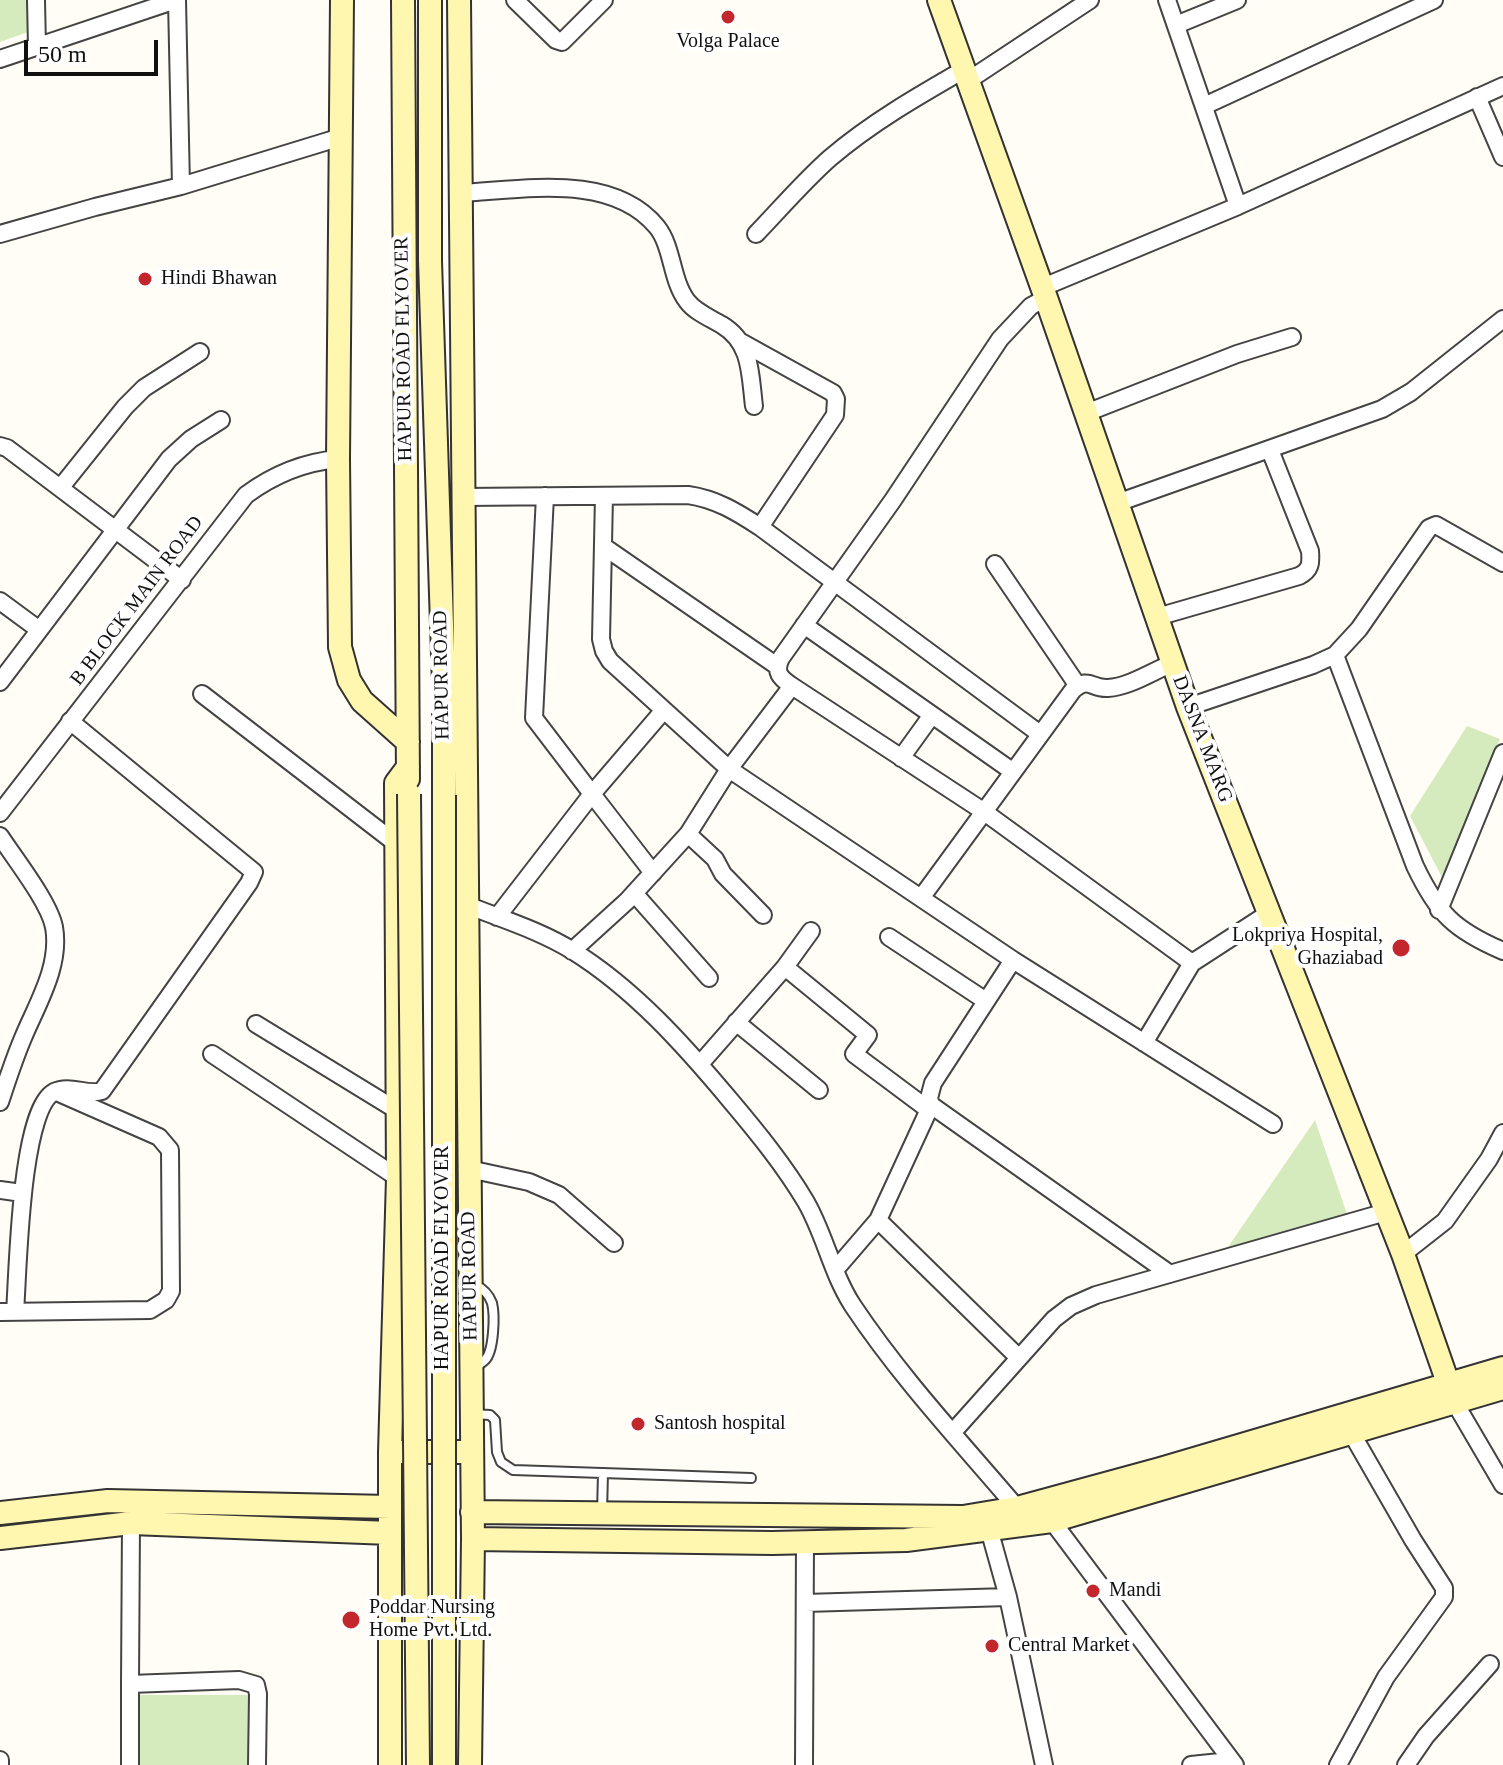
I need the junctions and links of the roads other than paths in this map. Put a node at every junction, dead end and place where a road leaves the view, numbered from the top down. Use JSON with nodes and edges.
{"nodes":[{"id":1,"x":36,"y":0,"type":"edge"},
{"id":2,"x":176,"y":0,"type":"edge"},
{"id":3,"x":342,"y":0,"type":"edge"},
{"id":4,"x":403,"y":0,"type":"edge"},
{"id":5,"x":430,"y":0,"type":"edge"},
{"id":6,"x":459,"y":0,"type":"edge"},
{"id":7,"x":515,"y":0,"type":"edge"},
{"id":8,"x":604,"y":0,"type":"edge"},
{"id":9,"x":939,"y":0,"type":"edge"},
{"id":10,"x":1090,"y":0,"type":"edge"},
{"id":11,"x":1167,"y":0,"type":"edge"},
{"id":12,"x":1237,"y":0,"type":"edge"},
{"id":13,"x":1434,"y":0,"type":"edge"},
{"id":14,"x":1176,"y":25,"type":"junction"},
{"id":15,"x":37,"y":47,"type":"junction"},
{"id":16,"x":0,"y":59,"type":"edge"},
{"id":17,"x":967,"y":74,"type":"junction"},
{"id":18,"x":1503,"y":86,"type":"edge"},
{"id":19,"x":1477,"y":97,"type":"junction"},
{"id":20,"x":1204,"y":106,"type":"junction"},
{"id":21,"x":341,"y":137,"type":"junction"},
{"id":22,"x":1503,"y":157,"type":"edge"},
{"id":23,"x":181,"y":186,"type":"junction"},
{"id":24,"x":460,"y":193,"type":"junction"},
{"id":25,"x":1238,"y":206,"type":"junction"},
{"id":26,"x":0,"y":234,"type":"edge"},
{"id":27,"x":756,"y":234,"type":"dead end"},
{"id":28,"x":1044,"y":293,"type":"junction"},
{"id":29,"x":1503,"y":319,"type":"edge"},
{"id":30,"x":1292,"y":337,"type":"dead end"},
{"id":31,"x":741,"y":342,"type":"junction"},
{"id":32,"x":200,"y":352,"type":"dead end"},
{"id":33,"x":754,"y":406,"type":"dead end"},
{"id":34,"x":1086,"y":413,"type":"junction"},
{"id":35,"x":221,"y":420,"type":"dead end"},
{"id":36,"x":0,"y":446,"type":"edge"},
{"id":37,"x":1270,"y":450,"type":"junction"},
{"id":38,"x":338,"y":459,"type":"junction"},
{"id":39,"x":61,"y":487,"type":"junction"},
{"id":40,"x":545,"y":496,"type":"junction"},
{"id":41,"x":604,"y":496,"type":"junction"},
{"id":42,"x":463,"y":497,"type":"junction"},
{"id":43,"x":1117,"y":503,"type":"junction"},
{"id":44,"x":760,"y":527,"type":"junction"},
{"id":45,"x":114,"y":528,"type":"junction"},
{"id":46,"x":603,"y":546,"type":"junction"},
{"id":47,"x":1503,"y":563,"type":"edge"},
{"id":48,"x":995,"y":564,"type":"dead end"},
{"id":49,"x":182,"y":580,"type":"junction"},
{"id":50,"x":835,"y":583,"type":"junction"},
{"id":51,"x":452,"y":600,"type":"junction"},
{"id":52,"x":0,"y":601,"type":"edge"},
{"id":53,"x":1157,"y":617,"type":"junction"},
{"id":54,"x":804,"y":625,"type":"junction"},
{"id":55,"x":38,"y":629,"type":"junction"},
{"id":56,"x":1335,"y":655,"type":"junction"},
{"id":57,"x":1173,"y":663,"type":"junction"},
{"id":58,"x":777,"y":666,"type":"junction"},
{"id":59,"x":0,"y":682,"type":"edge"},
{"id":60,"x":792,"y":686,"type":"junction"},
{"id":61,"x":1078,"y":686,"type":"junction"},
{"id":62,"x":202,"y":694,"type":"dead end"},
{"id":63,"x":406,"y":697,"type":"junction"},
{"id":64,"x":362,"y":701,"type":"junction"},
{"id":65,"x":1188,"y":707,"type":"junction"},
{"id":66,"x":664,"y":710,"type":"junction"},
{"id":67,"x":932,"y":715,"type":"junction"},
{"id":68,"x":70,"y":721,"type":"junction"},
{"id":69,"x":1040,"y":734,"type":"junction"},
{"id":70,"x":408,"y":742,"type":"junction"},
{"id":71,"x":444,"y":750,"type":"junction"},
{"id":72,"x":1503,"y":753,"type":"edge"},
{"id":73,"x":901,"y":758,"type":"junction"},
{"id":74,"x":408,"y":767,"type":"junction"},
{"id":75,"x":729,"y":769,"type":"junction"},
{"id":76,"x":1012,"y":771,"type":"junction"},
{"id":77,"x":466,"y":786,"type":"junction"},
{"id":78,"x":592,"y":794,"type":"junction"},
{"id":79,"x":983,"y":811,"type":"junction"},
{"id":80,"x":0,"y":813,"type":"edge"},
{"id":81,"x":688,"y":834,"type":"junction"},
{"id":82,"x":0,"y":836,"type":"edge"},
{"id":83,"x":398,"y":845,"type":"junction"},
{"id":84,"x":653,"y":873,"type":"junction"},
{"id":85,"x":634,"y":893,"type":"junction"},
{"id":86,"x":921,"y":898,"type":"junction"},
{"id":87,"x":467,"y":905,"type":"junction"},
{"id":88,"x":1439,"y":910,"type":"junction"},
{"id":89,"x":1269,"y":913,"type":"junction"},
{"id":90,"x":763,"y":915,"type":"dead end"},
{"id":91,"x":497,"y":917,"type":"junction"},
{"id":92,"x":811,"y":931,"type":"dead end"},
{"id":93,"x":889,"y":937,"type":"dead end"},
{"id":94,"x":572,"y":951,"type":"junction"},
{"id":95,"x":1503,"y":951,"type":"edge"},
{"id":96,"x":1013,"y":960,"type":"junction"},
{"id":97,"x":1192,"y":963,"type":"junction"},
{"id":98,"x":785,"y":967,"type":"junction"},
{"id":99,"x":709,"y":978,"type":"dead end"},
{"id":100,"x":986,"y":1001,"type":"junction"},
{"id":101,"x":736,"y":1022,"type":"junction"},
{"id":102,"x":256,"y":1024,"type":"dead end"},
{"id":103,"x":1144,"y":1043,"type":"junction"},
{"id":104,"x":212,"y":1054,"type":"dead end"},
{"id":105,"x":700,"y":1064,"type":"junction"},
{"id":106,"x":819,"y":1090,"type":"dead end"},
{"id":107,"x":55,"y":1091,"type":"junction"},
{"id":108,"x":0,"y":1102,"type":"edge"},
{"id":109,"x":930,"y":1107,"type":"junction"},
{"id":110,"x":398,"y":1111,"type":"junction"},
{"id":111,"x":1273,"y":1124,"type":"dead end"},
{"id":112,"x":1503,"y":1133,"type":"edge"},
{"id":113,"x":469,"y":1169,"type":"junction"},
{"id":114,"x":398,"y":1178,"type":"junction"},
{"id":115,"x":0,"y":1190,"type":"edge"},
{"id":116,"x":22,"y":1193,"type":"junction"},
{"id":117,"x":1386,"y":1212,"type":"junction"},
{"id":118,"x":878,"y":1220,"type":"junction"},
{"id":119,"x":614,"y":1243,"type":"dead end"},
{"id":120,"x":1403,"y":1254,"type":"junction"},
{"id":121,"x":835,"y":1270,"type":"junction"},
{"id":122,"x":1170,"y":1274,"type":"junction"},
{"id":123,"x":8,"y":1312,"type":"edge"},
{"id":124,"x":1019,"y":1358,"type":"junction"},
{"id":125,"x":1503,"y":1368,"type":"edge"},
{"id":126,"x":1503,"y":1388,"type":"edge"},
{"id":127,"x":1452,"y":1394,"type":"junction"},
{"id":128,"x":471,"y":1414,"type":"junction"},
{"id":129,"x":953,"y":1432,"type":"junction"},
{"id":130,"x":1352,"y":1434,"type":"junction"},
{"id":131,"x":390,"y":1452,"type":"junction"},
{"id":132,"x":472,"y":1452,"type":"junction"},
{"id":133,"x":603,"y":1473,"type":"junction"},
{"id":134,"x":751,"y":1478,"type":"dead end"},
{"id":135,"x":1503,"y":1485,"type":"edge"},
{"id":136,"x":390,"y":1507,"type":"junction"},
{"id":137,"x":1017,"y":1508,"type":"junction"},
{"id":138,"x":472,"y":1512,"type":"junction"},
{"id":139,"x":0,"y":1513,"type":"edge"},
{"id":140,"x":602,"y":1514,"type":"junction"},
{"id":141,"x":1052,"y":1521,"type":"junction"},
{"id":142,"x":131,"y":1523,"type":"junction"},
{"id":143,"x":989,"y":1529,"type":"junction"},
{"id":144,"x":390,"y":1533,"type":"junction"},
{"id":145,"x":0,"y":1538,"type":"edge"},
{"id":146,"x":473,"y":1539,"type":"junction"},
{"id":147,"x":805,"y":1542,"type":"junction"},
{"id":148,"x":472,"y":1589,"type":"junction"},
{"id":149,"x":389,"y":1591,"type":"junction"},
{"id":150,"x":1008,"y":1597,"type":"junction"},
{"id":151,"x":805,"y":1603,"type":"junction"},
{"id":152,"x":1490,"y":1664,"type":"dead end"},
{"id":153,"x":130,"y":1684,"type":"junction"},
{"id":154,"x":1232,"y":1763,"type":"edge"},
{"id":155,"x":130,"y":1765,"type":"edge"},
{"id":156,"x":257,"y":1765,"type":"edge"},
{"id":157,"x":390,"y":1765,"type":"edge"},
{"id":158,"x":418,"y":1765,"type":"edge"},
{"id":159,"x":444,"y":1765,"type":"edge"},
{"id":160,"x":470,"y":1765,"type":"edge"},
{"id":161,"x":804,"y":1765,"type":"edge"},
{"id":162,"x":1044,"y":1765,"type":"edge"},
{"id":163,"x":1191,"y":1765,"type":"edge"},
{"id":164,"x":1338,"y":1765,"type":"edge"},
{"id":165,"x":1406,"y":1765,"type":"edge"}],
"edges":[{"from":1,"to":15,"type":"street"},
{"from":2,"to":15,"type":"street"},
{"from":2,"to":23,"type":"street"},
{"from":3,"to":21,"type":"street"},
{"from":4,"to":63,"type":"street","name":"HAPUR ROAD FLYOVER"},
{"from":5,"to":51,"type":"street","name":"HAPUR ROAD FLYOVER"},
{"from":6,"to":24,"type":"street"},
{"from":7,"to":8,"type":"street"},
{"from":9,"to":17,"type":"street","name":"DASNA MARG"},
{"from":10,"to":17,"type":"street"},
{"from":11,"to":14,"type":"street"},
{"from":12,"to":14,"type":"street"},
{"from":13,"to":20,"type":"street"},
{"from":14,"to":20,"type":"street"},
{"from":15,"to":16,"type":"street"},
{"from":17,"to":27,"type":"street"},
{"from":17,"to":28,"type":"street","name":"DASNA MARG"},
{"from":18,"to":19,"type":"street"},
{"from":19,"to":22,"type":"street"},
{"from":19,"to":25,"type":"street"},
{"from":20,"to":25,"type":"street"},
{"from":21,"to":23,"type":"street"},
{"from":21,"to":38,"type":"street"},
{"from":23,"to":26,"type":"street"},
{"from":24,"to":31,"type":"street"},
{"from":24,"to":42,"type":"street"},
{"from":25,"to":28,"type":"street"},
{"from":28,"to":34,"type":"street","name":"DASNA MARG"},
{"from":28,"to":50,"type":"street"},
{"from":29,"to":37,"type":"street"},
{"from":30,"to":34,"type":"street"},
{"from":31,"to":33,"type":"street"},
{"from":31,"to":44,"type":"street"},
{"from":32,"to":39,"type":"street"},
{"from":34,"to":43,"type":"street","name":"DASNA MARG"},
{"from":35,"to":45,"type":"street"},
{"from":36,"to":39,"type":"street"},
{"from":37,"to":43,"type":"street"},
{"from":37,"to":53,"type":"street"},
{"from":38,"to":49,"type":"street","name":"B BLOCK MAIN ROAD"},
{"from":38,"to":64,"type":"street"},
{"from":39,"to":45,"type":"street"},
{"from":40,"to":41,"type":"street"},
{"from":40,"to":42,"type":"street"},
{"from":40,"to":78,"type":"street"},
{"from":41,"to":44,"type":"street"},
{"from":41,"to":46,"type":"street"},
{"from":42,"to":51,"type":"street"},
{"from":43,"to":53,"type":"street","name":"DASNA MARG"},
{"from":44,"to":50,"type":"street"},
{"from":45,"to":49,"type":"street"},
{"from":45,"to":55,"type":"street"},
{"from":46,"to":58,"type":"street"},
{"from":46,"to":66,"type":"street"},
{"from":47,"to":56,"type":"street"},
{"from":48,"to":61,"type":"street"},
{"from":49,"to":68,"type":"street","name":"B BLOCK MAIN ROAD"},
{"from":50,"to":54,"type":"street"},
{"from":50,"to":69,"type":"street"},
{"from":51,"to":71,"type":"street","name":"HAPUR ROAD"},
{"from":51,"to":77,"type":"street","name":"HAPUR ROAD"},
{"from":52,"to":55,"type":"street"},
{"from":53,"to":57,"type":"street","name":"DASNA MARG"},
{"from":54,"to":58,"type":"street"},
{"from":54,"to":67,"type":"street"},
{"from":55,"to":59,"type":"street"},
{"from":56,"to":65,"type":"street"},
{"from":56,"to":88,"type":"street"},
{"from":57,"to":61,"type":"street"},
{"from":57,"to":65,"type":"street","name":"DASNA MARG"},
{"from":58,"to":60,"type":"street"},
{"from":60,"to":73,"type":"street"},
{"from":60,"to":75,"type":"street"},
{"from":61,"to":69,"type":"street"},
{"from":62,"to":83,"type":"street"},
{"from":63,"to":64,"type":"street"},
{"from":63,"to":70,"type":"street","name":"HAPUR ROAD FLYOVER"},
{"from":64,"to":70,"type":"street"},
{"from":65,"to":89,"type":"street","name":"DASNA MARG"},
{"from":66,"to":75,"type":"street"},
{"from":66,"to":78,"type":"street"},
{"from":67,"to":73,"type":"street"},
{"from":67,"to":76,"type":"street"},
{"from":68,"to":80,"type":"street","name":"B BLOCK MAIN ROAD"},
{"from":68,"to":107,"type":"street"},
{"from":69,"to":76,"type":"street"},
{"from":70,"to":74,"type":"street","name":"HAPUR ROAD FLYOVER"},
{"from":71,"to":77,"type":"street"},
{"from":71,"to":159,"type":"street","name":"HAPUR ROAD FLYOVER","bridge":true},
{"from":72,"to":88,"type":"street"},
{"from":73,"to":79,"type":"street"},
{"from":74,"to":83,"type":"street"},
{"from":74,"to":158,"type":"street","name":"HAPUR ROAD FLYOVER","bridge":true},
{"from":75,"to":81,"type":"street"},
{"from":75,"to":86,"type":"street"},
{"from":76,"to":79,"type":"street"},
{"from":77,"to":87,"type":"street","name":"HAPUR ROAD"},
{"from":78,"to":84,"type":"street"},
{"from":78,"to":91,"type":"street"},
{"from":79,"to":86,"type":"street"},
{"from":79,"to":97,"type":"street"},
{"from":81,"to":84,"type":"street"},
{"from":81,"to":90,"type":"street"},
{"from":82,"to":108,"type":"street"},
{"from":83,"to":110,"type":"street"},
{"from":84,"to":85,"type":"street"},
{"from":85,"to":94,"type":"street"},
{"from":85,"to":99,"type":"street"},
{"from":86,"to":96,"type":"street"},
{"from":87,"to":91,"type":"street"},
{"from":87,"to":113,"type":"street","name":"HAPUR ROAD"},
{"from":88,"to":95,"type":"street"},
{"from":89,"to":97,"type":"street"},
{"from":89,"to":117,"type":"street","name":"DASNA MARG"},
{"from":91,"to":94,"type":"street"},
{"from":92,"to":98,"type":"street"},
{"from":93,"to":100,"type":"street"},
{"from":94,"to":105,"type":"street"},
{"from":96,"to":100,"type":"street"},
{"from":96,"to":103,"type":"street"},
{"from":97,"to":103,"type":"street"},
{"from":98,"to":101,"type":"street"},
{"from":98,"to":109,"type":"street"},
{"from":100,"to":109,"type":"street"},
{"from":101,"to":105,"type":"street"},
{"from":101,"to":106,"type":"street"},
{"from":102,"to":110,"type":"street"},
{"from":103,"to":111,"type":"street"},
{"from":104,"to":114,"type":"street"},
{"from":105,"to":121,"type":"street"},
{"from":107,"to":116,"type":"street"},
{"from":107,"to":123,"type":"street"},
{"from":109,"to":118,"type":"street"},
{"from":109,"to":122,"type":"street"},
{"from":110,"to":114,"type":"street"},
{"from":112,"to":120,"type":"street"},
{"from":113,"to":119,"type":"street"},
{"from":113,"to":128,"type":"street","name":"HAPUR ROAD"},
{"from":114,"to":131,"type":"street"},
{"from":115,"to":116,"type":"street"},
{"from":116,"to":123,"type":"street"},
{"from":117,"to":120,"type":"street","name":"DASNA MARG"},
{"from":117,"to":122,"type":"street"},
{"from":118,"to":121,"type":"street"},
{"from":118,"to":124,"type":"street"},
{"from":120,"to":127,"type":"street","name":"DASNA MARG"},
{"from":121,"to":129,"type":"street"},
{"from":122,"to":124,"type":"street"},
{"from":124,"to":129,"type":"street"},
{"from":125,"to":127,"type":"street"},
{"from":126,"to":127,"type":"street"},
{"from":127,"to":130,"type":"street"},
{"from":127,"to":135,"type":"street"},
{"from":127,"to":137,"type":"street"},
{"from":128,"to":132,"type":"street","name":"HAPUR ROAD"},
{"from":128,"to":133,"type":"lane"},
{"from":129,"to":137,"type":"street"},
{"from":130,"to":141,"type":"street"},
{"from":130,"to":164,"type":"street"},
{"from":131,"to":132,"type":"street"},
{"from":131,"to":136,"type":"street"},
{"from":132,"to":138,"type":"street","name":"HAPUR ROAD"},
{"from":133,"to":134,"type":"lane"},
{"from":133,"to":140,"type":"lane"},
{"from":136,"to":139,"type":"street"},
{"from":136,"to":144,"type":"street"},
{"from":137,"to":140,"type":"street"},
{"from":138,"to":140,"type":"street"},
{"from":138,"to":146,"type":"street","name":"HAPUR ROAD"},
{"from":141,"to":143,"type":"street"},
{"from":141,"to":154,"type":"street"},
{"from":142,"to":144,"type":"street"},
{"from":142,"to":145,"type":"street"},
{"from":142,"to":153,"type":"street"},
{"from":143,"to":147,"type":"street"},
{"from":143,"to":150,"type":"street"},
{"from":144,"to":149,"type":"street"},
{"from":146,"to":147,"type":"street"},
{"from":146,"to":148,"type":"street","name":"HAPUR ROAD"},
{"from":147,"to":151,"type":"street"},
{"from":148,"to":149,"type":"street"},
{"from":148,"to":160,"type":"street","name":"HAPUR ROAD"},
{"from":149,"to":157,"type":"street"},
{"from":150,"to":151,"type":"street"},
{"from":150,"to":162,"type":"street"},
{"from":151,"to":161,"type":"street"},
{"from":152,"to":165,"type":"street"},
{"from":153,"to":155,"type":"street"},
{"from":153,"to":156,"type":"street"},
{"from":154,"to":163,"type":"street"}]}
